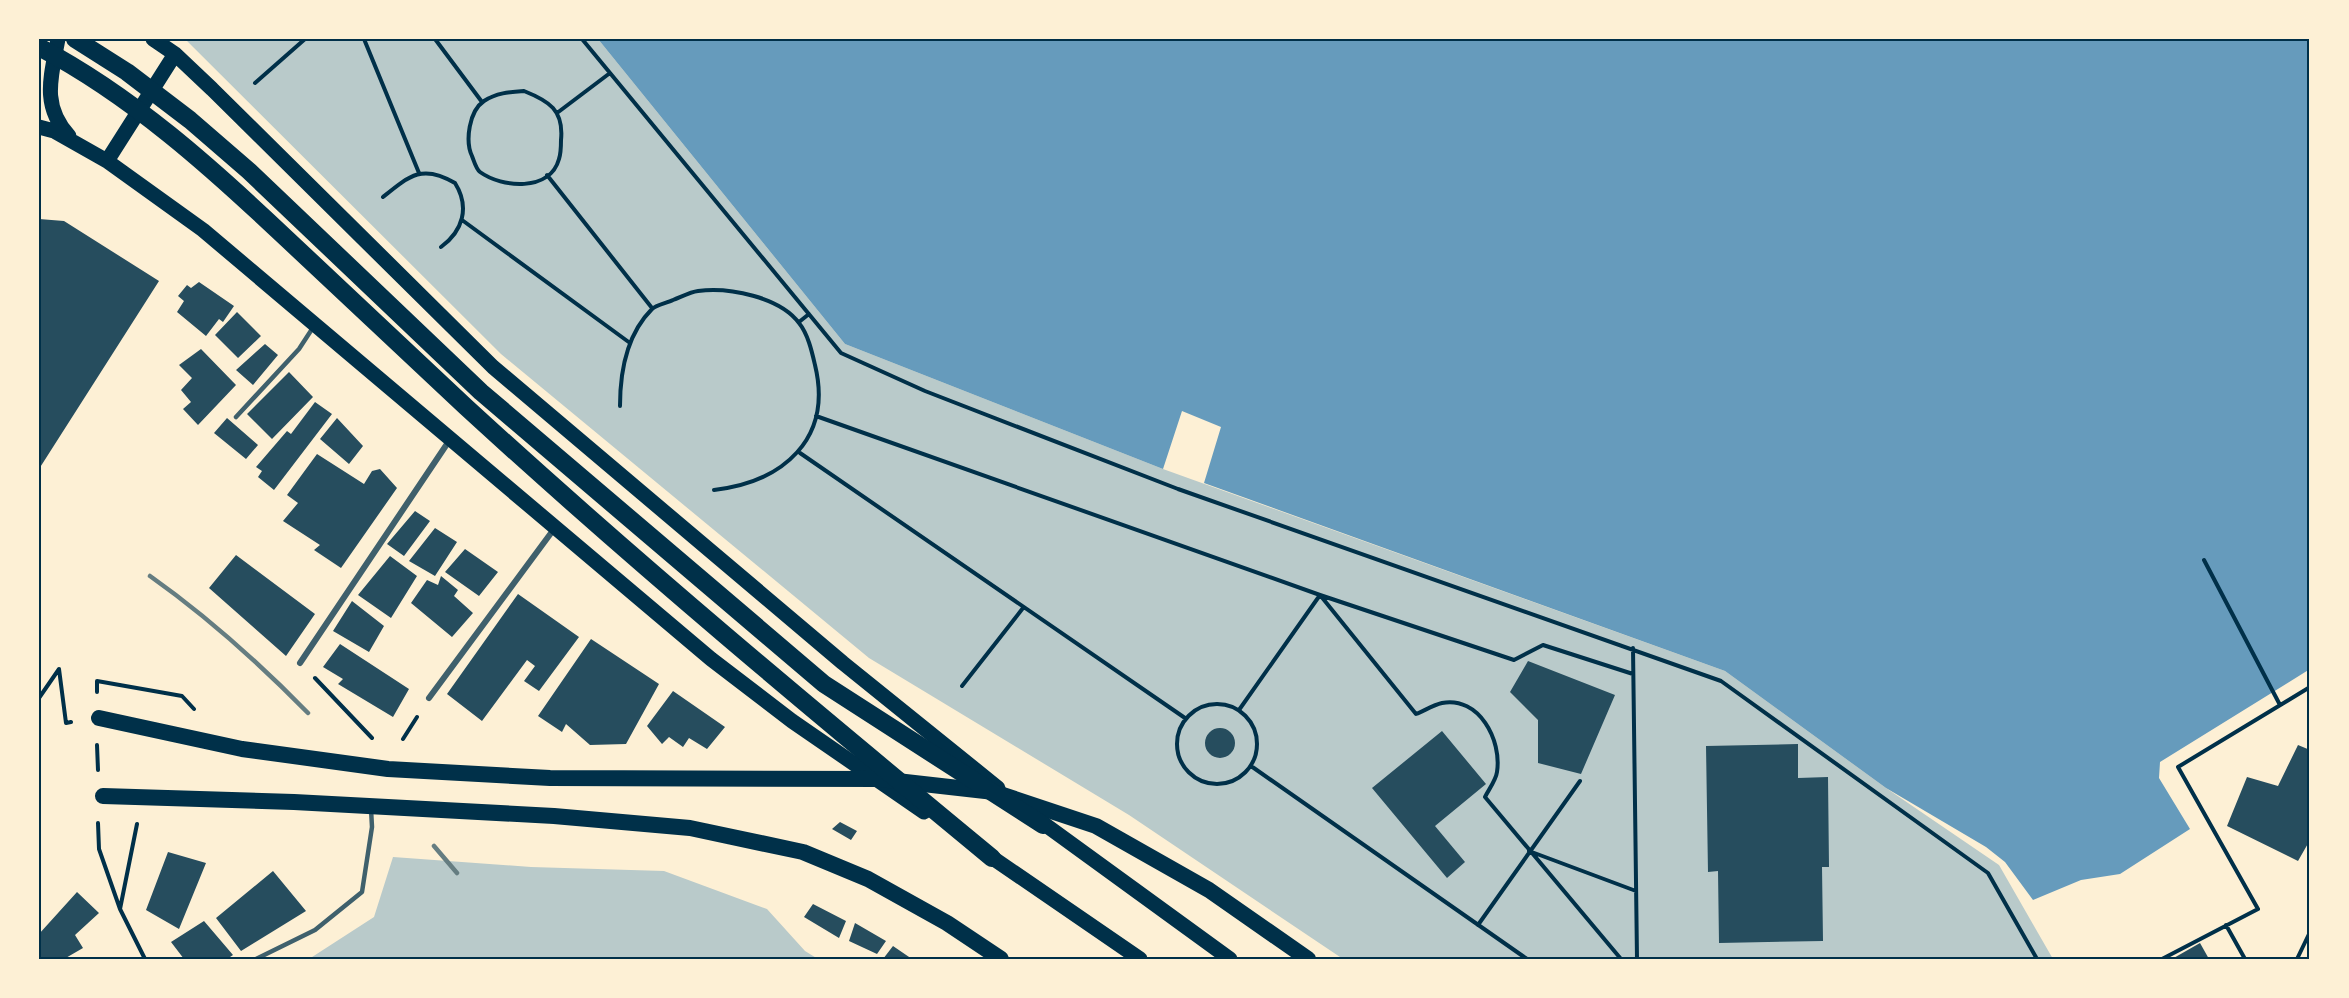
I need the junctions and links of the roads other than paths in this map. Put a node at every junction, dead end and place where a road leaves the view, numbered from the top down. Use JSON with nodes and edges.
{"nodes":[{"id":1,"x":58,"y":39,"type":"edge"},
{"id":2,"x":75,"y":39,"type":"edge"},
{"id":3,"x":153,"y":39,"type":"edge"},
{"id":4,"x":39,"y":47,"type":"edge"},
{"id":5,"x":175,"y":54,"type":"junction"},
{"id":6,"x":39,"y":128,"type":"edge"},
{"id":7,"x":75,"y":143,"type":"junction"},
{"id":8,"x":107,"y":161,"type":"junction"},
{"id":9,"x":316,"y":324,"type":"junction"},
{"id":10,"x":236,"y":417,"type":"dead end"},
{"id":11,"x":450,"y":440,"type":"junction"},
{"id":12,"x":554,"y":529,"type":"junction"},
{"id":13,"x":300,"y":663,"type":"road end"},
{"id":14,"x":429,"y":698,"type":"dead end"},
{"id":15,"x":98,"y":717,"type":"road end"},
{"id":16,"x":103,"y":796,"type":"dead end"},
{"id":17,"x":371,"y":807,"type":"junction"},
{"id":18,"x":1043,"y":825,"type":"junction"},
{"id":19,"x":992,"y":858,"type":"junction"},
{"id":20,"x":256,"y":959,"type":"edge"},
{"id":21,"x":1001,"y":959,"type":"edge"},
{"id":22,"x":1140,"y":959,"type":"edge"},
{"id":23,"x":1230,"y":959,"type":"edge"},
{"id":24,"x":1308,"y":959,"type":"edge"}],
"edges":[{"from":1,"to":7,"type":"main road"},
{"from":2,"to":18,"type":"highway"},
{"from":3,"to":5,"type":"main road"},
{"from":4,"to":19,"type":"highway"},
{"from":5,"to":8,"type":"main road"},
{"from":5,"to":18,"type":"main road"},
{"from":6,"to":7,"type":"main road"},
{"from":7,"to":8,"type":"main road"},
{"from":8,"to":9,"type":"main road"},
{"from":9,"to":10,"type":"lane"},
{"from":9,"to":11,"type":"main road"},
{"from":11,"to":12,"type":"main road"},
{"from":11,"to":13,"type":"street"},
{"from":12,"to":14,"type":"street"},
{"from":12,"to":19,"type":"main road"},
{"from":15,"to":24,"type":"highway"},
{"from":16,"to":17,"type":"highway"},
{"from":17,"to":20,"type":"lane"},
{"from":17,"to":21,"type":"highway"},
{"from":18,"to":23,"type":"main road"},
{"from":19,"to":22,"type":"main road"}]}
